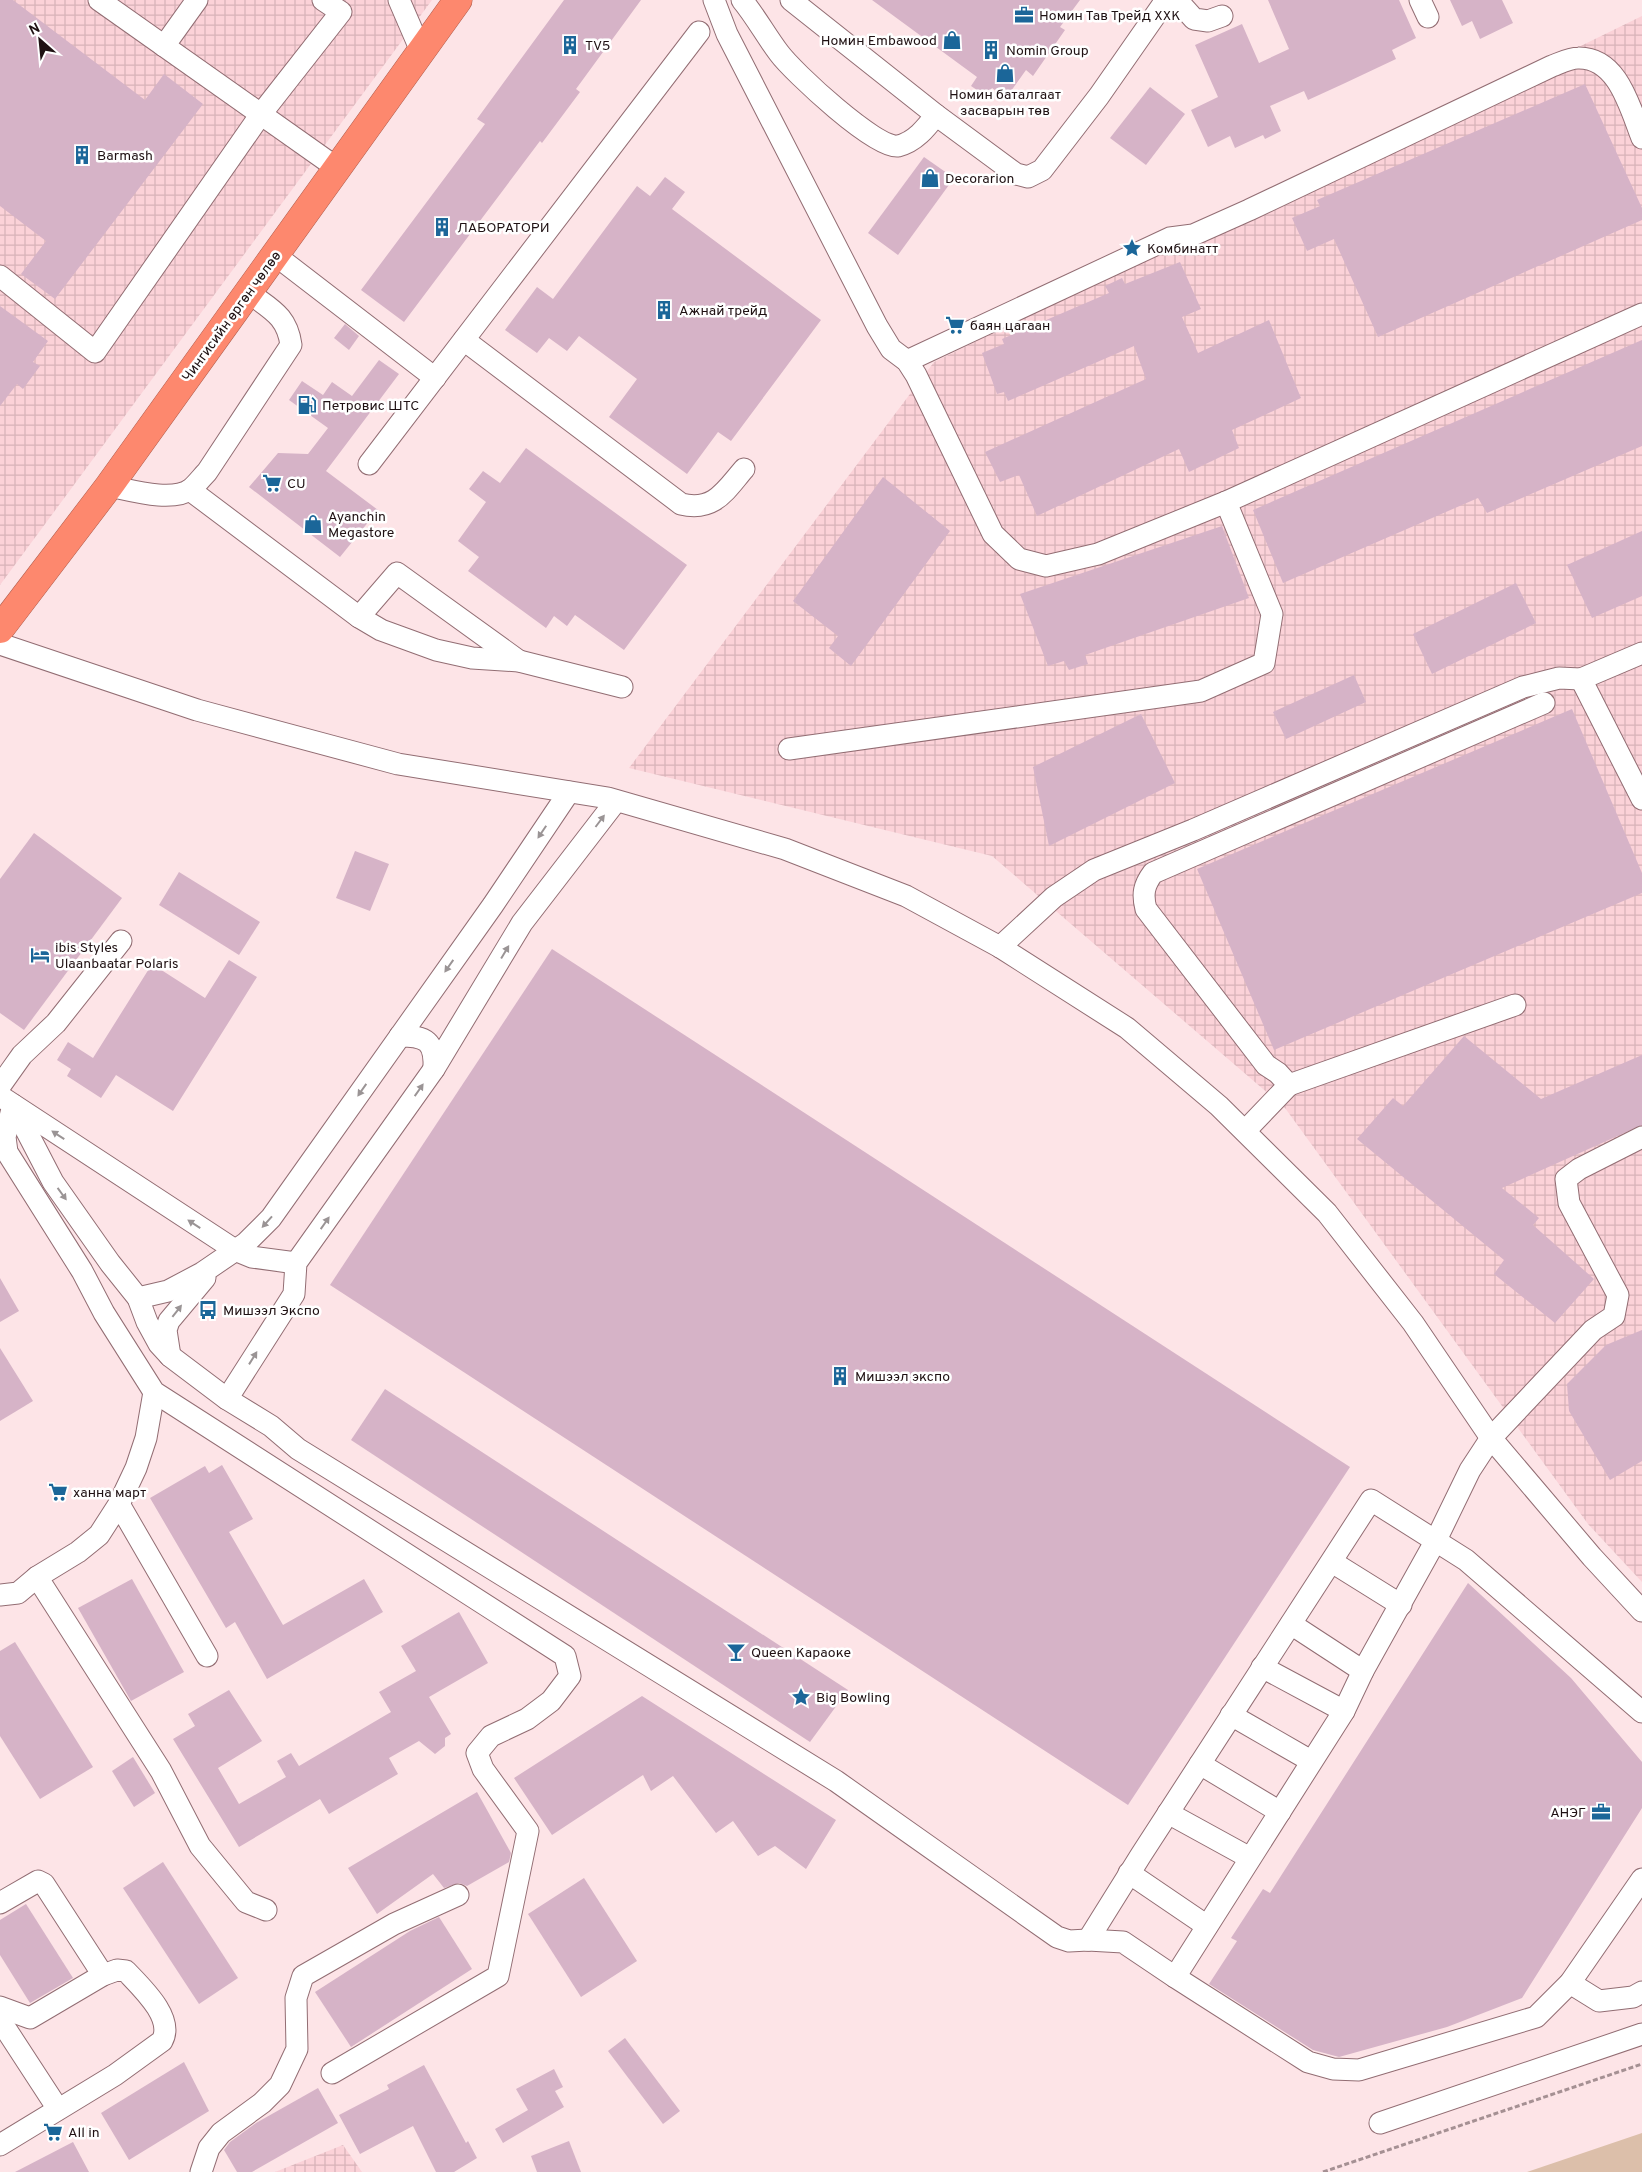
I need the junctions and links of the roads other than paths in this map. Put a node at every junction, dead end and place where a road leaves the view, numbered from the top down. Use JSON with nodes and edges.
{"nodes":[{"id":1,"x":99,"y":0,"type":"edge"},
{"id":2,"x":197,"y":0,"type":"edge"},
{"id":3,"x":323,"y":0,"type":"edge"},
{"id":4,"x":399,"y":0,"type":"edge"},
{"id":5,"x":458,"y":0,"type":"edge"},
{"id":6,"x":714,"y":0,"type":"edge"},
{"id":7,"x":742,"y":0,"type":"edge"},
{"id":8,"x":791,"y":0,"type":"edge"},
{"id":9,"x":1166,"y":0,"type":"edge"},
{"id":10,"x":1177,"y":0,"type":"edge"},
{"id":11,"x":1222,"y":16,"type":"dead end"},
{"id":12,"x":699,"y":32,"type":"dead end"},
{"id":13,"x":164,"y":46,"type":"junction"},
{"id":14,"x":421,"y":51,"type":"junction"},
{"id":15,"x":261,"y":114,"type":"junction"},
{"id":16,"x":936,"y":115,"type":"junction"},
{"id":17,"x":1642,"y":138,"type":"edge"},
{"id":18,"x":337,"y":168,"type":"junction"},
{"id":19,"x":275,"y":254,"type":"junction"},
{"id":20,"x":0,"y":276,"type":"edge"},
{"id":21,"x":248,"y":292,"type":"junction"},
{"id":22,"x":1642,"y":314,"type":"edge"},
{"id":23,"x":464,"y":340,"type":"junction"},
{"id":24,"x":907,"y":361,"type":"junction"},
{"id":25,"x":435,"y":378,"type":"junction"},
{"id":26,"x":369,"y":464,"type":"dead end"},
{"id":27,"x":744,"y":469,"type":"dead end"},
{"id":28,"x":109,"y":486,"type":"junction"},
{"id":29,"x":190,"y":490,"type":"junction"},
{"id":30,"x":1226,"y":502,"type":"junction"},
{"id":31,"x":359,"y":617,"type":"junction"},
{"id":32,"x":0,"y":629,"type":"edge"},
{"id":33,"x":0,"y":644,"type":"edge"},
{"id":34,"x":1642,"y":653,"type":"edge"},
{"id":35,"x":519,"y":661,"type":"junction"},
{"id":36,"x":1581,"y":679,"type":"junction"},
{"id":37,"x":622,"y":687,"type":"dead end"},
{"id":38,"x":1544,"y":703,"type":"dead end"},
{"id":39,"x":789,"y":749,"type":"dead end"},
{"id":40,"x":569,"y":792,"type":"junction"},
{"id":41,"x":1642,"y":799,"type":"edge"},
{"id":42,"x":616,"y":801,"type":"junction"},
{"id":43,"x":121,"y":941,"type":"dead end"},
{"id":44,"x":1000,"y":947,"type":"junction"},
{"id":45,"x":1515,"y":1005,"type":"dead end"},
{"id":46,"x":400,"y":1036,"type":"junction"},
{"id":47,"x":434,"y":1069,"type":"junction"},
{"id":48,"x":1289,"y":1085,"type":"junction"},
{"id":49,"x":0,"y":1086,"type":"edge"},
{"id":50,"x":7,"y":1101,"type":"edge"},
{"id":51,"x":1245,"y":1131,"type":"junction"},
{"id":52,"x":1642,"y":1137,"type":"edge"},
{"id":53,"x":235,"y":1250,"type":"junction"},
{"id":54,"x":296,"y":1263,"type":"junction"},
{"id":55,"x":212,"y":1265,"type":"junction"},
{"id":56,"x":138,"y":1298,"type":"junction"},
{"id":57,"x":170,"y":1356,"type":"junction"},
{"id":58,"x":154,"y":1392,"type":"junction"},
{"id":59,"x":227,"y":1399,"type":"junction"},
{"id":60,"x":1491,"y":1438,"type":"junction"},
{"id":61,"x":119,"y":1504,"type":"junction"},
{"id":62,"x":1436,"y":1540,"type":"junction"},
{"id":63,"x":1332,"y":1562,"type":"junction"},
{"id":64,"x":37,"y":1577,"type":"junction"},
{"id":65,"x":0,"y":1595,"type":"edge"},
{"id":66,"x":1401,"y":1604,"type":"junction"},
{"id":67,"x":1642,"y":1611,"type":"edge"},
{"id":68,"x":1291,"y":1624,"type":"junction"},
{"id":69,"x":207,"y":1656,"type":"dead end"},
{"id":70,"x":1262,"y":1668,"type":"junction"},
{"id":71,"x":1363,"y":1671,"type":"junction"},
{"id":72,"x":1344,"y":1711,"type":"junction"},
{"id":73,"x":1642,"y":1712,"type":"edge"},
{"id":74,"x":1231,"y":1715,"type":"junction"},
{"id":75,"x":1312,"y":1761,"type":"junction"},
{"id":76,"x":1200,"y":1764,"type":"junction"},
{"id":77,"x":1280,"y":1812,"type":"junction"},
{"id":78,"x":1168,"y":1813,"type":"junction"},
{"id":79,"x":1250,"y":1858,"type":"junction"},
{"id":80,"x":1129,"y":1874,"type":"junction"},
{"id":81,"x":1642,"y":1879,"type":"edge"},
{"id":82,"x":458,"y":1895,"type":"dead end"},
{"id":83,"x":0,"y":1903,"type":"edge"},
{"id":84,"x":266,"y":1910,"type":"dead end"},
{"id":85,"x":1207,"y":1926,"type":"junction"},
{"id":86,"x":1088,"y":1940,"type":"junction"},
{"id":87,"x":103,"y":1974,"type":"junction"},
{"id":88,"x":1174,"y":1977,"type":"junction"},
{"id":89,"x":1570,"y":1983,"type":"junction"},
{"id":90,"x":1642,"y":1992,"type":"edge"},
{"id":91,"x":0,"y":2007,"type":"edge"},
{"id":92,"x":0,"y":2020,"type":"edge"},
{"id":93,"x":1642,"y":2034,"type":"edge"},
{"id":94,"x":332,"y":2073,"type":"dead end"},
{"id":95,"x":58,"y":2109,"type":"junction"},
{"id":96,"x":1380,"y":2124,"type":"dead end"},
{"id":97,"x":0,"y":2145,"type":"edge"},
{"id":98,"x":201,"y":2172,"type":"edge"}],
"edges":[{"from":1,"to":13,"type":"street"},
{"from":2,"to":13,"type":"street"},
{"from":3,"to":15,"type":"street"},
{"from":4,"to":14,"type":"street"},
{"from":5,"to":14,"type":"highway","name":"Чингисийн өргөн чөлөө"},
{"from":6,"to":24,"type":"street"},
{"from":7,"to":16,"type":"street"},
{"from":8,"to":16,"type":"street"},
{"from":9,"to":16,"type":"street"},
{"from":10,"to":11,"type":"street"},
{"from":12,"to":23,"type":"street"},
{"from":13,"to":15,"type":"street"},
{"from":14,"to":18,"type":"highway","name":"Чингисийн өргөн чөлөө"},
{"from":15,"to":18,"type":"street"},
{"from":15,"to":20,"type":"street"},
{"from":17,"to":24,"type":"street"},
{"from":18,"to":19,"type":"highway","name":"Чингисийн өргөн чөлөө"},
{"from":19,"to":21,"type":"highway","name":"Чингисийн өргөн чөлөө"},
{"from":19,"to":25,"type":"street"},
{"from":21,"to":28,"type":"highway","name":"Чингисийн өргөн чөлөө"},
{"from":21,"to":29,"type":"street"},
{"from":22,"to":30,"type":"street"},
{"from":23,"to":25,"type":"street"},
{"from":23,"to":27,"type":"street"},
{"from":24,"to":30,"type":"street"},
{"from":25,"to":26,"type":"street"},
{"from":28,"to":29,"type":"street"},
{"from":28,"to":32,"type":"highway","name":"Чингисийн өргөн чөлөө"},
{"from":29,"to":31,"type":"street"},
{"from":30,"to":39,"type":"street"},
{"from":31,"to":35,"type":"street"},
{"from":31,"to":35,"type":"street"},
{"from":33,"to":40,"type":"street"},
{"from":34,"to":36,"type":"street"},
{"from":35,"to":37,"type":"street"},
{"from":36,"to":41,"type":"street"},
{"from":36,"to":44,"type":"street"},
{"from":38,"to":48,"type":"street"},
{"from":40,"to":42,"type":"street"},
{"from":40,"to":46,"type":"street","one_way":true},
{"from":42,"to":44,"type":"street"},
{"from":47,"to":42,"type":"street","one_way":true},
{"from":43,"to":49,"type":"street"},
{"from":44,"to":51,"type":"street"},
{"from":45,"to":48,"type":"street"},
{"from":46,"to":47,"type":"street"},
{"from":46,"to":53,"type":"street","one_way":true},
{"from":54,"to":47,"type":"street","one_way":true},
{"from":48,"to":51,"type":"street"},
{"from":53,"to":50,"type":"street","one_way":true},
{"from":50,"to":56,"type":"street","one_way":true},
{"from":50,"to":58,"type":"street"},
{"from":51,"to":60,"type":"street"},
{"from":52,"to":60,"type":"street"},
{"from":53,"to":54,"type":"street"},
{"from":53,"to":55,"type":"street"},
{"from":59,"to":54,"type":"street","one_way":true},
{"from":55,"to":56,"type":"street"},
{"from":57,"to":55,"type":"street","one_way":true},
{"from":56,"to":57,"type":"street"},
{"from":57,"to":59,"type":"street"},
{"from":58,"to":61,"type":"street"},
{"from":58,"to":94,"type":"street"},
{"from":59,"to":86,"type":"street"},
{"from":60,"to":62,"type":"street"},
{"from":60,"to":67,"type":"street"},
{"from":61,"to":64,"type":"street"},
{"from":61,"to":69,"type":"street"},
{"from":62,"to":63,"type":"street"},
{"from":62,"to":66,"type":"street"},
{"from":62,"to":73,"type":"street"},
{"from":63,"to":66,"type":"street"},
{"from":63,"to":68,"type":"street"},
{"from":64,"to":65,"type":"street"},
{"from":64,"to":84,"type":"street"},
{"from":66,"to":71,"type":"street"},
{"from":68,"to":70,"type":"street"},
{"from":68,"to":71,"type":"street"},
{"from":70,"to":72,"type":"street"},
{"from":70,"to":74,"type":"street"},
{"from":71,"to":72,"type":"street"},
{"from":72,"to":75,"type":"street"},
{"from":74,"to":75,"type":"street"},
{"from":74,"to":76,"type":"street"},
{"from":75,"to":77,"type":"street"},
{"from":76,"to":77,"type":"street"},
{"from":76,"to":78,"type":"street"},
{"from":77,"to":79,"type":"street"},
{"from":78,"to":79,"type":"street"},
{"from":78,"to":80,"type":"street"},
{"from":79,"to":85,"type":"street"},
{"from":80,"to":85,"type":"street"},
{"from":80,"to":86,"type":"street"},
{"from":81,"to":89,"type":"street"},
{"from":82,"to":98,"type":"street"},
{"from":83,"to":87,"type":"street"},
{"from":85,"to":88,"type":"street"},
{"from":86,"to":88,"type":"street"},
{"from":87,"to":91,"type":"street"},
{"from":87,"to":95,"type":"street"},
{"from":88,"to":89,"type":"street"},
{"from":89,"to":90,"type":"street"},
{"from":92,"to":95,"type":"street"},
{"from":93,"to":96,"type":"street"},
{"from":95,"to":97,"type":"street"}]}
